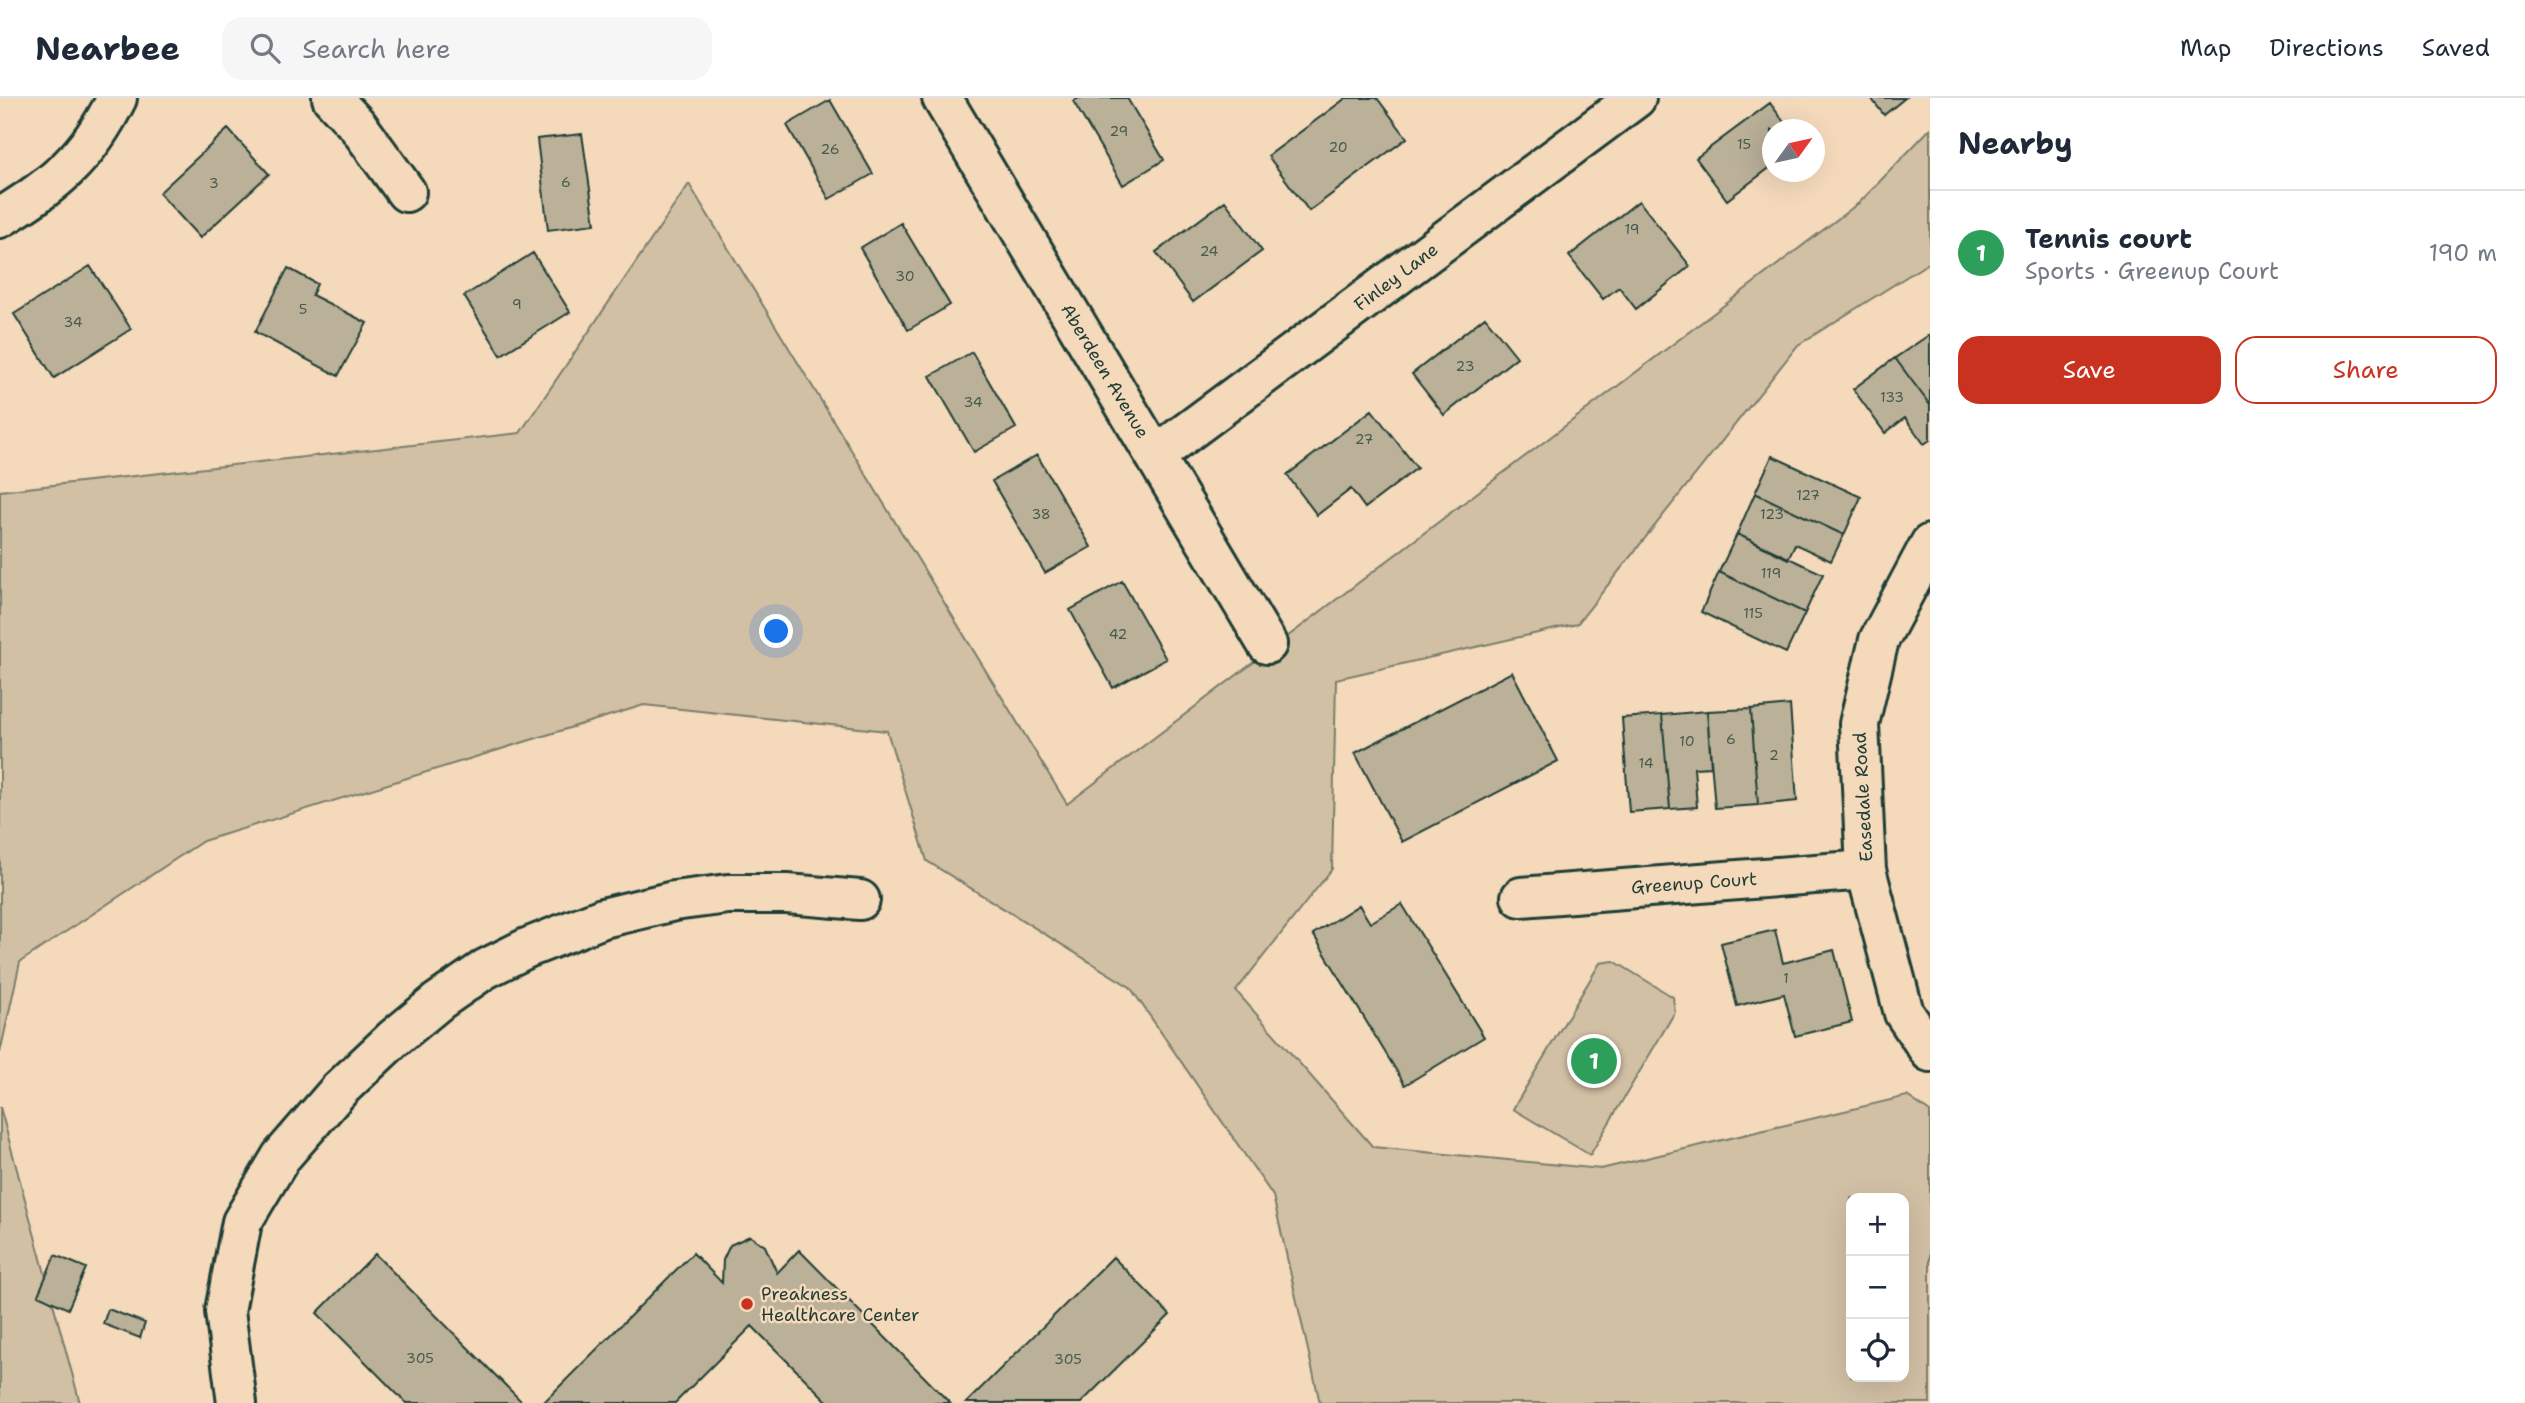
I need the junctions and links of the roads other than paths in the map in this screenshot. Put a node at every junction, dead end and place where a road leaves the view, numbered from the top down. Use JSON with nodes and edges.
{"nodes":[{"id":1,"x":117,"y":98,"type":"edge"},
{"id":2,"x":332,"y":98,"type":"edge"},
{"id":3,"x":942,"y":98,"type":"edge"},
{"id":4,"x":1636,"y":98,"type":"edge"},
{"id":5,"x":405,"y":192,"type":"dead end"},
{"id":6,"x":0,"y":218,"type":"edge"},
{"id":7,"x":1155,"y":456,"type":"junction"},
{"id":8,"x":1930,"y":544,"type":"edge"},
{"id":9,"x":1267,"y":644,"type":"dead end"},
{"id":10,"x":1866,"y":870,"type":"junction"},
{"id":11,"x":1521,"y":897,"type":"dead end"},
{"id":12,"x":860,"y":900,"type":"dead end"},
{"id":13,"x":1930,"y":1052,"type":"edge"},
{"id":14,"x":237,"y":1403,"type":"edge"}],
"edges":[{"from":1,"to":6,"type":"street"},
{"from":2,"to":5,"type":"street"},
{"from":3,"to":7,"type":"street","name":"Aberdeen Avenue"},
{"from":4,"to":7,"type":"street","name":"Finley Lane"},
{"from":7,"to":9,"type":"street","name":"Aberdeen Avenue"},
{"from":8,"to":10,"type":"street","name":"Easedale Road"},
{"from":10,"to":11,"type":"street","name":"Greenup Court"},
{"from":10,"to":13,"type":"street","name":"Easedale Road"},
{"from":12,"to":14,"type":"street"}]}
